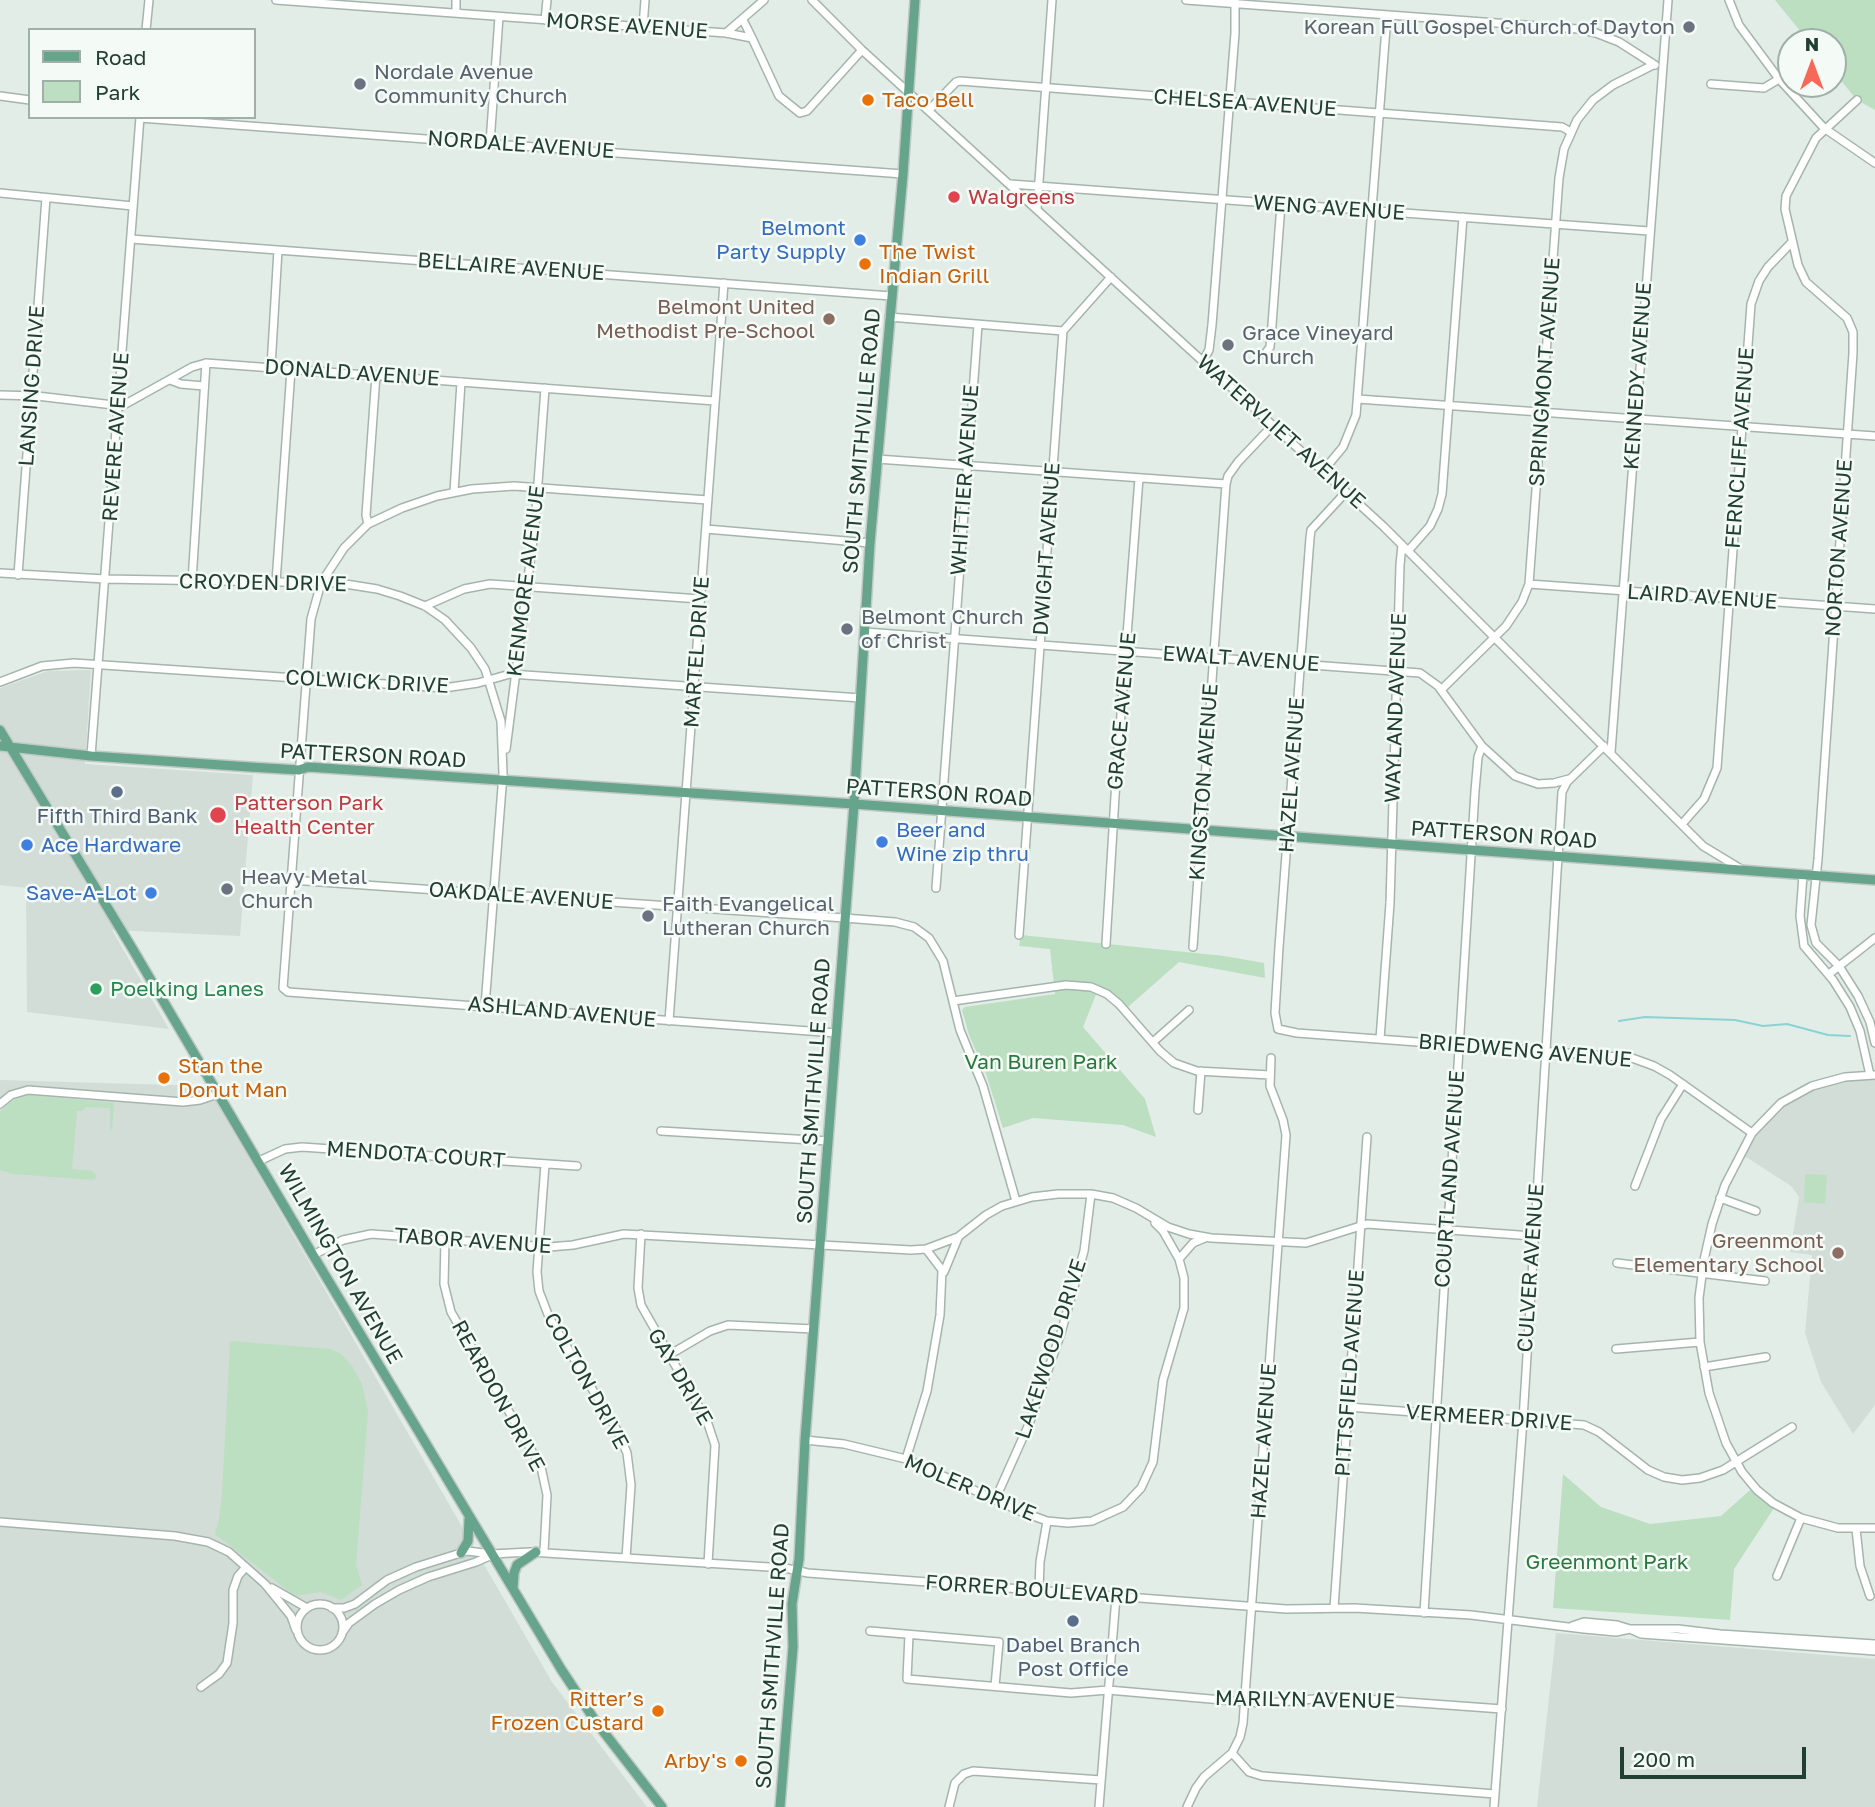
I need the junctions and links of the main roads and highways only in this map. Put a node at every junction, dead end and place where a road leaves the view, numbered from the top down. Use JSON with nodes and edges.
{"nodes":[{"id":1,"x":915,"y":0,"type":"edge"},
{"id":2,"x":0,"y":730,"type":"edge"},
{"id":3,"x":0,"y":746,"type":"edge"},
{"id":4,"x":11,"y":749,"type":"junction"},
{"id":5,"x":854,"y":804,"type":"junction"},
{"id":6,"x":1875,"y":880,"type":"edge"},
{"id":7,"x":469,"y":1517,"type":"junction"},
{"id":8,"x":540,"y":1552,"type":"road end"},
{"id":9,"x":461,"y":1553,"type":"road end"},
{"id":10,"x":514,"y":1590,"type":"junction"},
{"id":11,"x":662,"y":1807,"type":"edge"},
{"id":12,"x":780,"y":1807,"type":"edge"}],
"edges":[{"from":1,"to":5,"type":"main road","name":"SOUTH SMITHVILLE ROAD"},
{"from":2,"to":4,"type":"main road","name":"WILMINGTON AVENUE"},
{"from":3,"to":4,"type":"main road","name":"PATTERSON ROAD"},
{"from":4,"to":5,"type":"main road","name":"PATTERSON ROAD"},
{"from":4,"to":7,"type":"main road","name":"WILMINGTON AVENUE"},
{"from":5,"to":6,"type":"main road","name":"PATTERSON ROAD"},
{"from":5,"to":12,"type":"main road","name":"SOUTH SMITHVILLE ROAD"},
{"from":7,"to":9,"type":"main road"},
{"from":7,"to":10,"type":"main road","name":"WILMINGTON AVENUE"},
{"from":8,"to":10,"type":"main road"},
{"from":10,"to":11,"type":"main road","name":"WILMINGTON AVENUE"}]}
